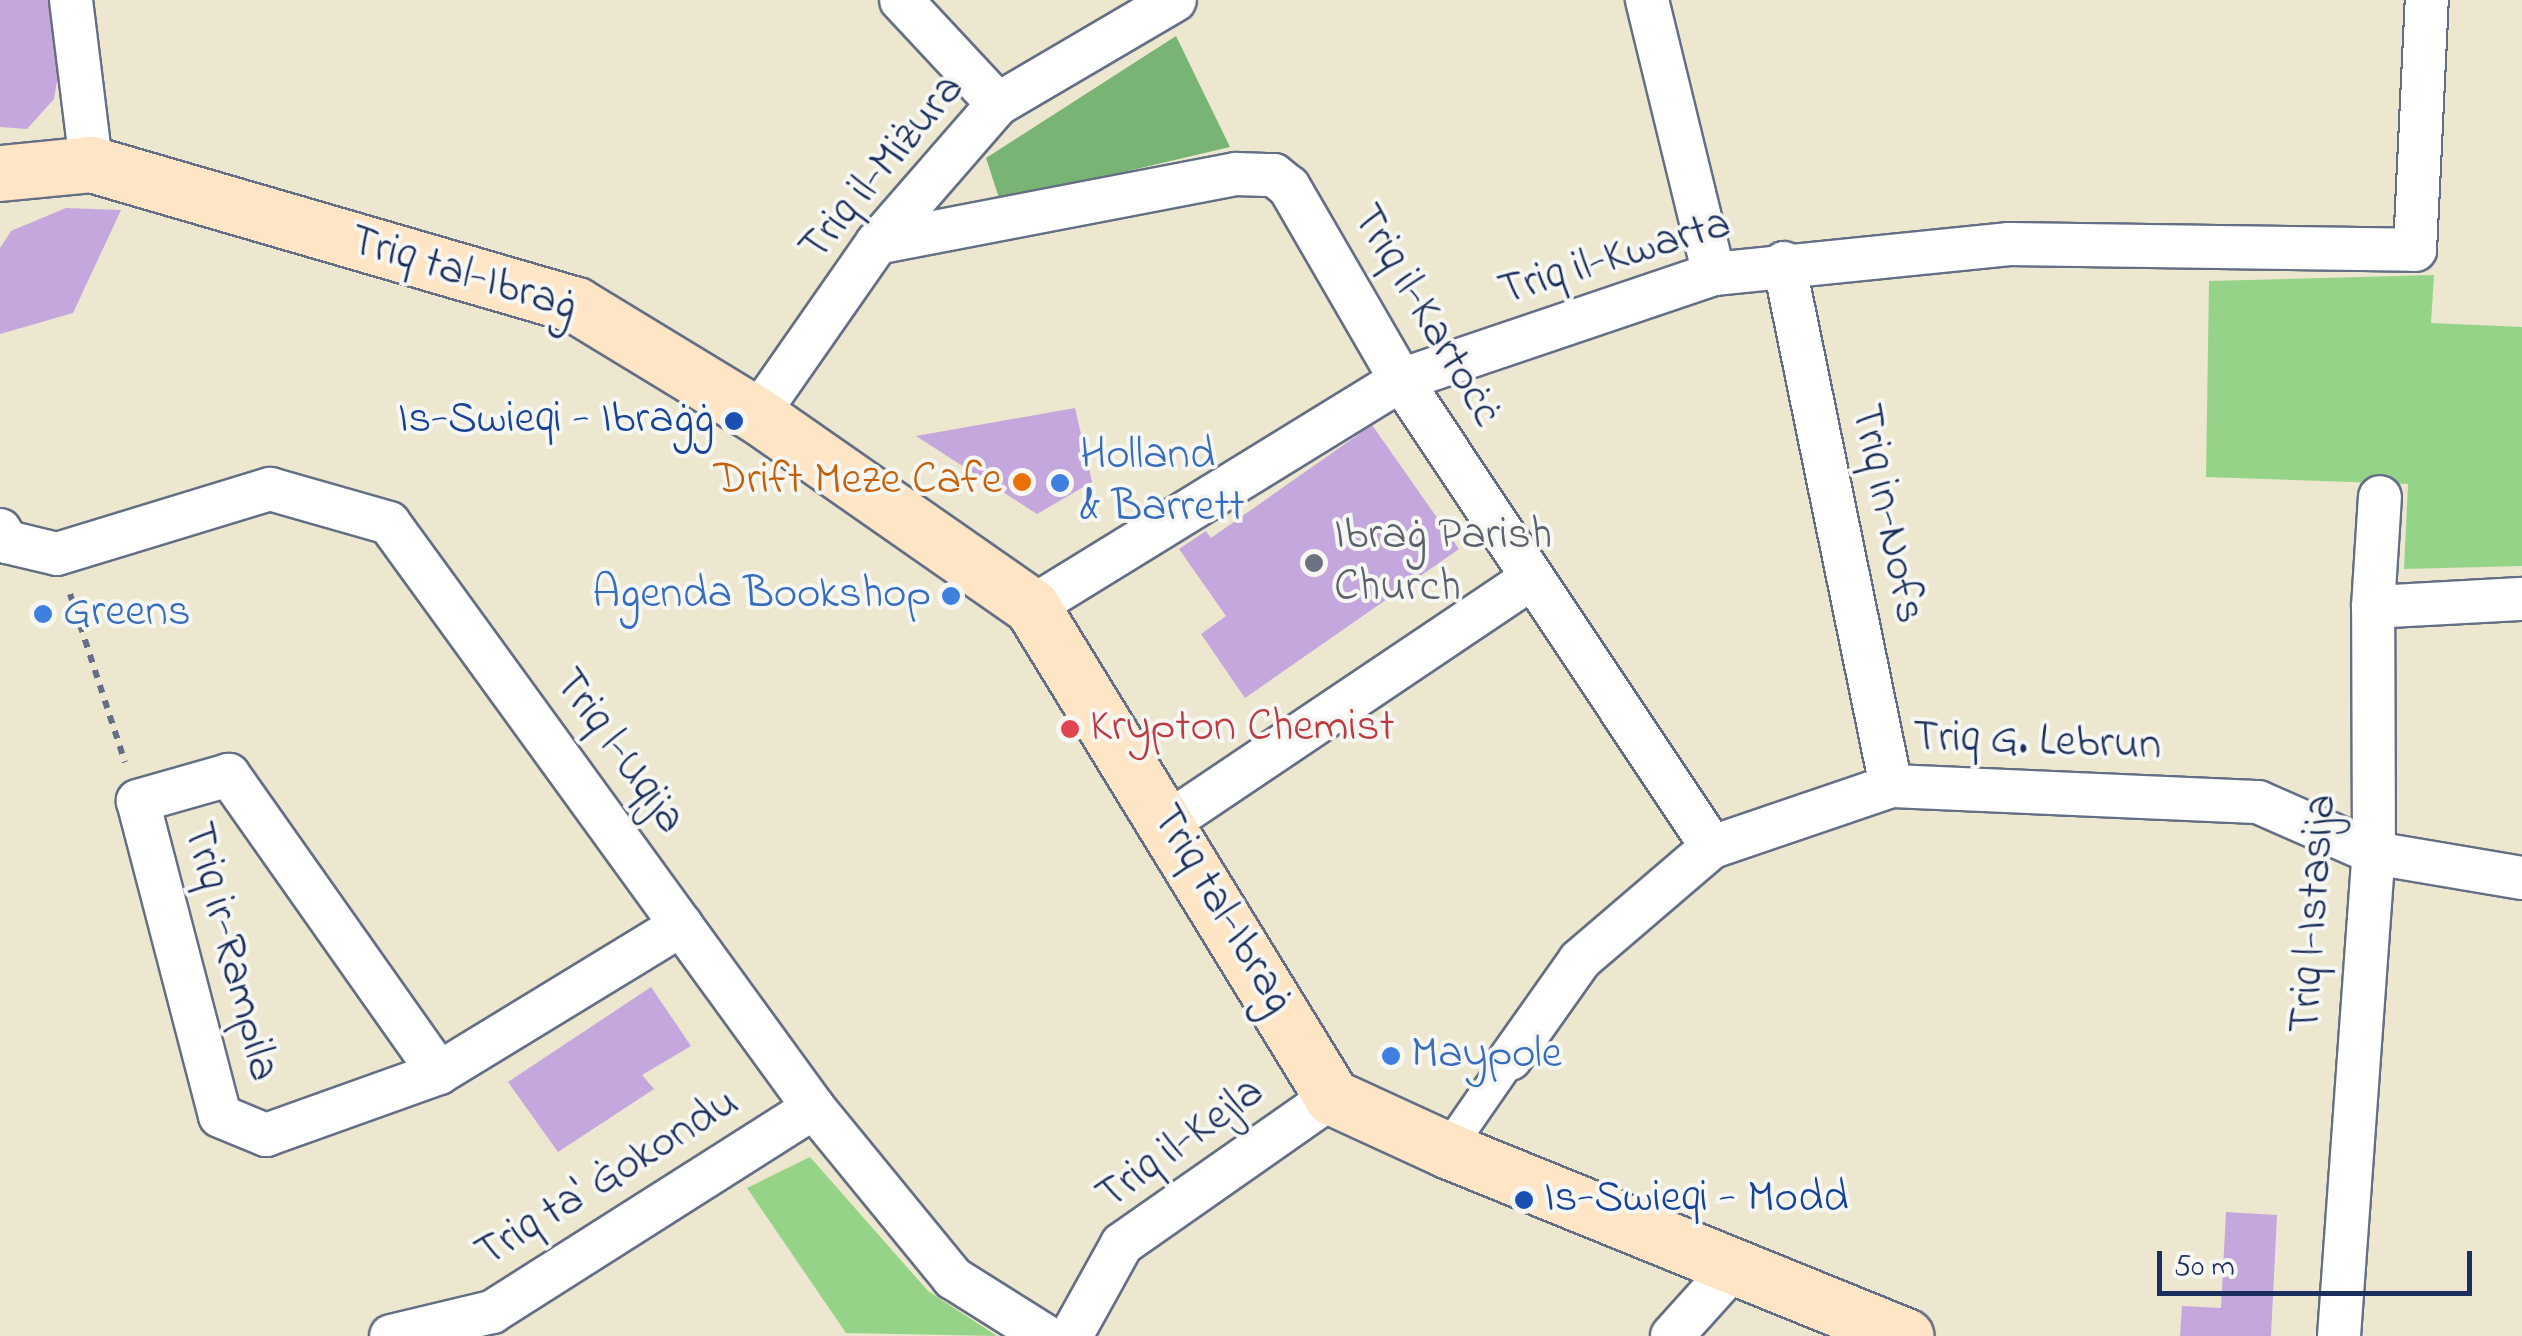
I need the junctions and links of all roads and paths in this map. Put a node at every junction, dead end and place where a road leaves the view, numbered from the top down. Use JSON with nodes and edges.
{"nodes":[{"id":1,"x":71,"y":0,"type":"edge"},
{"id":2,"x":900,"y":0,"type":"edge"},
{"id":3,"x":1175,"y":0,"type":"edge"},
{"id":4,"x":1647,"y":0,"type":"edge"},
{"id":5,"x":2428,"y":0,"type":"edge"},
{"id":6,"x":998,"y":104,"type":"junction"},
{"id":7,"x":92,"y":164,"type":"junction"},
{"id":8,"x":0,"y":173,"type":"edge"},
{"id":9,"x":877,"y":242,"type":"junction"},
{"id":10,"x":1784,"y":263,"type":"junction"},
{"id":11,"x":1714,"y":274,"type":"junction"},
{"id":12,"x":1401,"y":380,"type":"junction"},
{"id":13,"x":758,"y":415,"type":"junction"},
{"id":14,"x":2380,"y":497,"type":"dead end"},
{"id":15,"x":0,"y":530,"type":"edge"},
{"id":16,"x":56,"y":554,"type":"junction"},
{"id":17,"x":1530,"y":578,"type":"junction"},
{"id":18,"x":2522,"y":598,"type":"edge"},
{"id":19,"x":1032,"y":607,"type":"junction"},
{"id":20,"x":2374,"y":607,"type":"junction"},
{"id":21,"x":1891,"y":786,"type":"junction"},
{"id":22,"x":138,"y":801,"type":"junction"},
{"id":23,"x":1170,"y":822,"type":"junction"},
{"id":24,"x":1712,"y":847,"type":"junction"},
{"id":25,"x":2374,"y":853,"type":"junction"},
{"id":26,"x":2522,"y":878,"type":"edge"},
{"id":27,"x":681,"y":925,"type":"junction"},
{"id":28,"x":1510,"y":1058,"type":"joint"},
{"id":29,"x":439,"y":1073,"type":"junction"},
{"id":30,"x":1332,"y":1097,"type":"junction"},
{"id":31,"x":814,"y":1108,"type":"junction"},
{"id":32,"x":1447,"y":1150,"type":"junction"},
{"id":33,"x":1735,"y":1266,"type":"junction"},
{"id":34,"x":391,"y":1336,"type":"edge"},
{"id":35,"x":1045,"y":1336,"type":"edge"},
{"id":36,"x":1071,"y":1336,"type":"edge"},
{"id":37,"x":1672,"y":1336,"type":"edge"},
{"id":38,"x":1906,"y":1336,"type":"edge"},
{"id":39,"x":2339,"y":1336,"type":"edge"}],
"edges":[{"from":1,"to":7,"type":"street"},
{"from":2,"to":6,"type":"street"},
{"from":3,"to":6,"type":"street","name":"Triq il-Miżura"},
{"from":4,"to":11,"type":"street"},
{"from":5,"to":10,"type":"street","name":"Triq il-Kwarta"},
{"from":6,"to":9,"type":"street","name":"Triq il-Miżura"},
{"from":7,"to":8,"type":"main road","name":"Triq tal-Ibraġ"},
{"from":7,"to":13,"type":"main road","name":"Triq tal-Ibraġ"},
{"from":9,"to":12,"type":"street","name":"Triq il-Kartoċċ"},
{"from":9,"to":13,"type":"street","name":"Triq il-Miżura"},
{"from":10,"to":11,"type":"street","name":"Triq il-Kwarta"},
{"from":10,"to":21,"type":"street","name":"Triq in-Nofs"},
{"from":11,"to":12,"type":"street","name":"Triq il-Kwarta"},
{"from":12,"to":17,"type":"street","name":"Triq il-Kartoċċ"},
{"from":12,"to":19,"type":"street","name":"Triq il-Kwarta"},
{"from":13,"to":19,"type":"main road","name":"Triq tal-Ibraġ"},
{"from":14,"to":20,"type":"street","name":"Triq l-Istasija"},
{"from":15,"to":16,"type":"street"},
{"from":16,"to":22,"type":"path"},
{"from":16,"to":27,"type":"street","name":"Triq l-Uqija"},
{"from":17,"to":23,"type":"street"},
{"from":17,"to":24,"type":"street","name":"Triq il-Kartoċċ"},
{"from":18,"to":20,"type":"street"},
{"from":19,"to":23,"type":"main road","name":"Triq tal-Ibraġ"},
{"from":20,"to":25,"type":"street","name":"Triq l-Istasija"},
{"from":21,"to":24,"type":"street","name":"Triq G. Lebrun"},
{"from":21,"to":25,"type":"street","name":"Triq G. Lebrun"},
{"from":22,"to":29,"type":"street","name":"Triq ir-Rampila"},
{"from":22,"to":29,"type":"street","name":"Triq ir-Rampila"},
{"from":23,"to":30,"type":"main road","name":"Triq tal-Ibraġ"},
{"from":24,"to":28,"type":"street","name":"Triq G. Lebrun"},
{"from":25,"to":26,"type":"street","name":"Triq G. Lebrun"},
{"from":25,"to":39,"type":"street","name":"Triq l-Istasija"},
{"from":27,"to":29,"type":"street","name":"Triq ir-Rampila"},
{"from":27,"to":31,"type":"street","name":"Triq l-Uqija"},
{"from":28,"to":32,"type":"street","name":"Triq G. Lebrun"},
{"from":30,"to":32,"type":"main road"},
{"from":30,"to":36,"type":"street","name":"Triq il-Kejla"},
{"from":31,"to":34,"type":"street","name":"Triq ta' Ġokondu"},
{"from":31,"to":35,"type":"street","name":"Triq l-Uqija"},
{"from":32,"to":33,"type":"main road"},
{"from":33,"to":37,"type":"street"},
{"from":33,"to":38,"type":"main road"}]}
